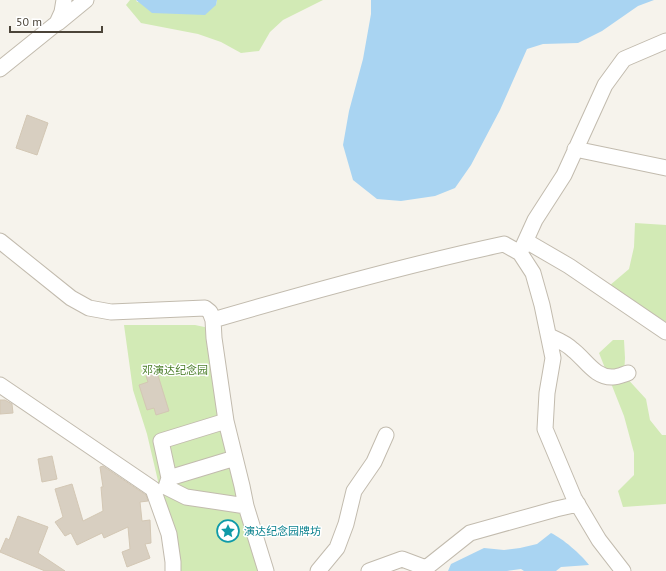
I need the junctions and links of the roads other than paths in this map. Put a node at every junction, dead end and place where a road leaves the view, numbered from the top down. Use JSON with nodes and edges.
{"nodes":[{"id":1,"x":64,"y":0,"type":"edge"},
{"id":2,"x":86,"y":0,"type":"edge"},
{"id":3,"x":57,"y":23,"type":"junction"},
{"id":4,"x":666,"y":41,"type":"edge"},
{"id":5,"x":0,"y":69,"type":"edge"},
{"id":6,"x":575,"y":149,"type":"junction"},
{"id":7,"x":666,"y":168,"type":"edge"},
{"id":8,"x":0,"y":241,"type":"edge"},
{"id":9,"x":523,"y":247,"type":"junction"},
{"id":10,"x":214,"y":320,"type":"junction"},
{"id":11,"x":666,"y":332,"type":"edge"},
{"id":12,"x":549,"y":336,"type":"junction"},
{"id":13,"x":628,"y":373,"type":"dead end"},
{"id":14,"x":0,"y":385,"type":"edge"},
{"id":15,"x":226,"y":421,"type":"junction"},
{"id":16,"x":386,"y":435,"type":"dead end"},
{"id":17,"x":235,"y":458,"type":"junction"},
{"id":18,"x":162,"y":485,"type":"junction"},
{"id":19,"x":578,"y":504,"type":"junction"},
{"id":20,"x":246,"y":506,"type":"junction"},
{"id":21,"x":427,"y":570,"type":"edge"},
{"id":22,"x":173,"y":571,"type":"edge"},
{"id":23,"x":266,"y":571,"type":"edge"},
{"id":24,"x":318,"y":571,"type":"edge"},
{"id":25,"x":369,"y":571,"type":"edge"},
{"id":26,"x":623,"y":571,"type":"edge"}],
"edges":[{"from":1,"to":3,"type":"street"},
{"from":2,"to":3,"type":"street"},
{"from":3,"to":5,"type":"street"},
{"from":4,"to":6,"type":"street"},
{"from":6,"to":7,"type":"street"},
{"from":6,"to":9,"type":"street"},
{"from":8,"to":10,"type":"street"},
{"from":9,"to":10,"type":"street"},
{"from":9,"to":11,"type":"street"},
{"from":9,"to":12,"type":"street"},
{"from":10,"to":15,"type":"street"},
{"from":12,"to":13,"type":"street"},
{"from":12,"to":19,"type":"street"},
{"from":14,"to":18,"type":"street"},
{"from":15,"to":17,"type":"street"},
{"from":15,"to":18,"type":"street"},
{"from":16,"to":24,"type":"street"},
{"from":17,"to":18,"type":"street"},
{"from":17,"to":20,"type":"street"},
{"from":18,"to":20,"type":"street"},
{"from":18,"to":22,"type":"street"},
{"from":19,"to":21,"type":"street"},
{"from":19,"to":26,"type":"street"},
{"from":20,"to":23,"type":"street"},
{"from":21,"to":25,"type":"street"}]}
